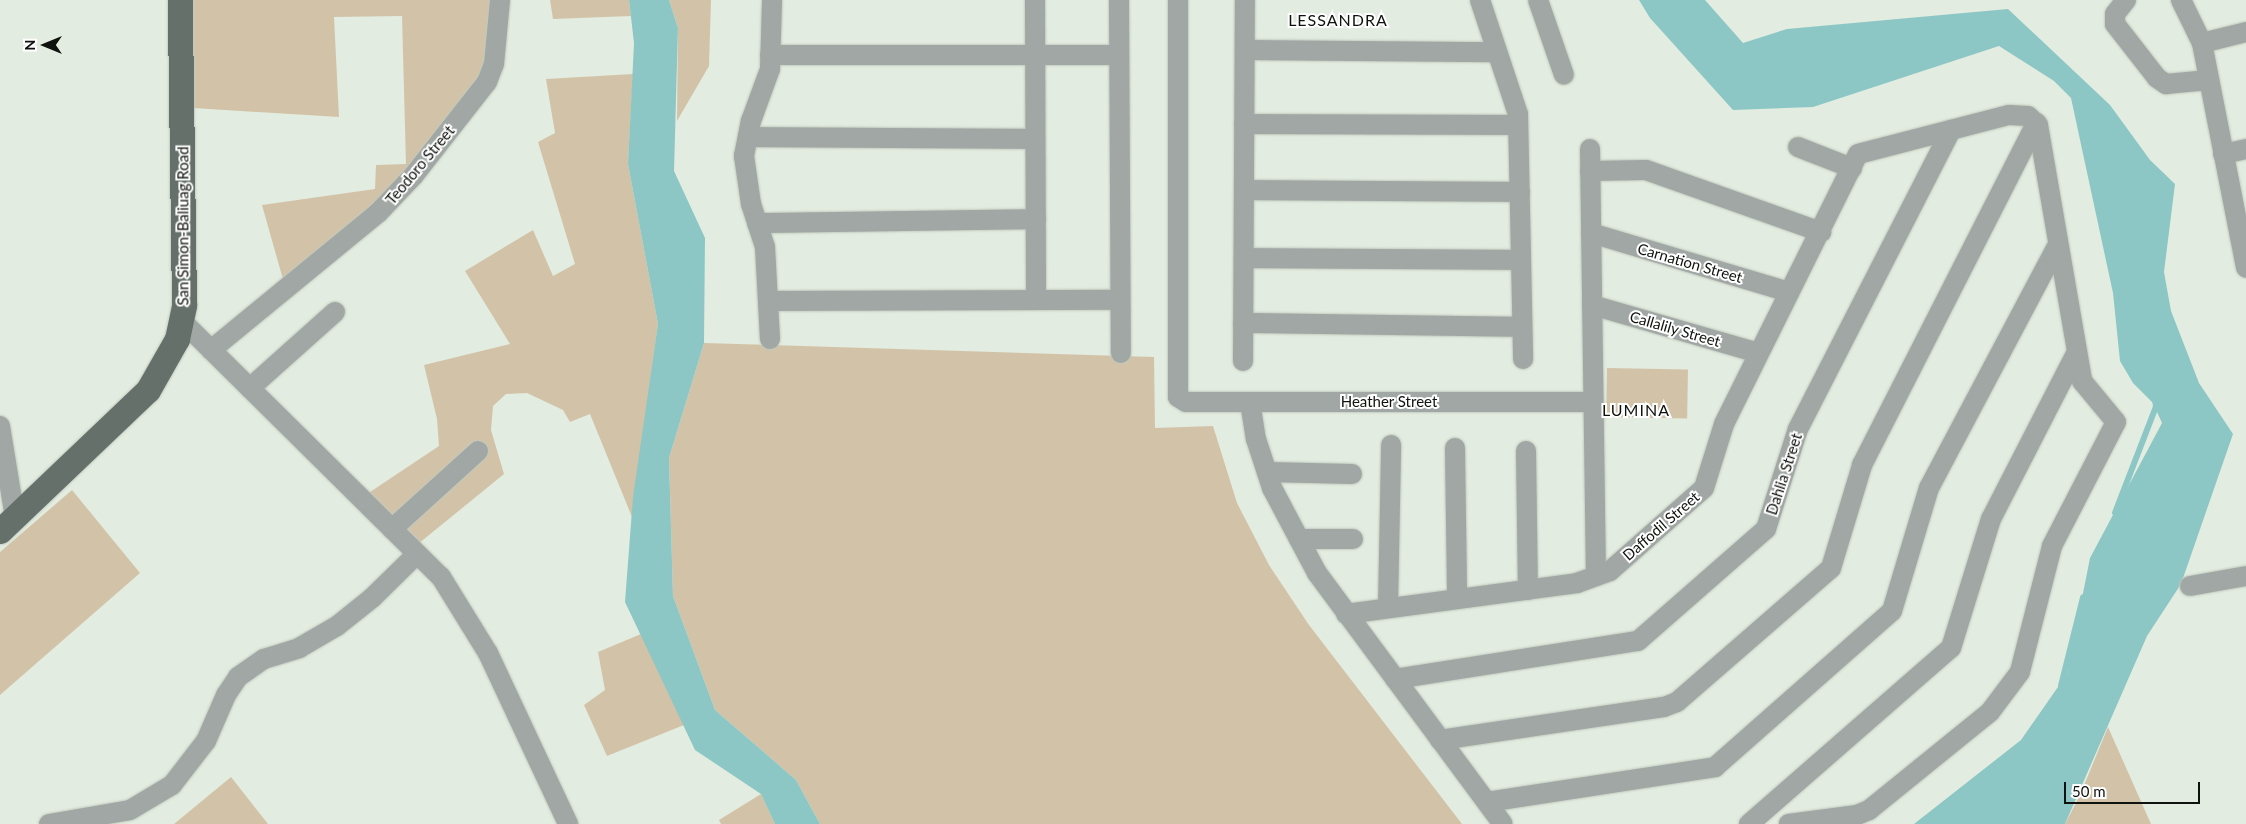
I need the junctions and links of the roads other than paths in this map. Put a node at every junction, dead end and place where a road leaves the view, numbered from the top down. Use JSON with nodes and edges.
{"nodes":[{"id":1,"x":180,"y":0,"type":"edge"},
{"id":2,"x":500,"y":0,"type":"edge"},
{"id":3,"x":772,"y":0,"type":"edge"},
{"id":4,"x":1036,"y":0,"type":"edge"},
{"id":5,"x":1119,"y":0,"type":"edge"},
{"id":6,"x":1178,"y":0,"type":"edge"},
{"id":7,"x":1245,"y":0,"type":"edge"},
{"id":8,"x":1480,"y":0,"type":"edge"},
{"id":9,"x":1538,"y":0,"type":"edge"},
{"id":10,"x":2126,"y":0,"type":"edge"},
{"id":11,"x":2181,"y":0,"type":"edge"},
{"id":12,"x":2246,"y":32,"type":"edge"},
{"id":13,"x":2202,"y":43,"type":"junction"},
{"id":14,"x":1245,"y":50,"type":"junction"},
{"id":15,"x":1497,"y":52,"type":"junction"},
{"id":16,"x":770,"y":55,"type":"junction"},
{"id":17,"x":1036,"y":55,"type":"junction"},
{"id":18,"x":1118,"y":55,"type":"junction"},
{"id":19,"x":1564,"y":75,"type":"dead end"},
{"id":20,"x":2209,"y":80,"type":"junction"},
{"id":21,"x":2036,"y":123,"type":"junction"},
{"id":22,"x":1244,"y":124,"type":"junction"},
{"id":23,"x":1518,"y":124,"type":"junction"},
{"id":24,"x":1952,"y":130,"type":"junction"},
{"id":25,"x":748,"y":137,"type":"junction"},
{"id":26,"x":1036,"y":139,"type":"junction"},
{"id":27,"x":1798,"y":147,"type":"dead end"},
{"id":28,"x":1590,"y":149,"type":"dead end"},
{"id":29,"x":2246,"y":149,"type":"edge"},
{"id":30,"x":2223,"y":154,"type":"junction"},
{"id":31,"x":1855,"y":161,"type":"junction"},
{"id":32,"x":1590,"y":171,"type":"junction"},
{"id":33,"x":1244,"y":190,"type":"junction"},
{"id":34,"x":1520,"y":192,"type":"junction"},
{"id":35,"x":1036,"y":219,"type":"junction"},
{"id":36,"x":757,"y":223,"type":"junction"},
{"id":37,"x":1821,"y":232,"type":"junction"},
{"id":38,"x":1591,"y":234,"type":"junction"},
{"id":39,"x":2243,"y":239,"type":"edge"},
{"id":40,"x":2058,"y":244,"type":"junction"},
{"id":41,"x":1244,"y":258,"type":"junction"},
{"id":42,"x":1521,"y":260,"type":"junction"},
{"id":43,"x":2246,"y":268,"type":"edge"},
{"id":44,"x":1789,"y":292,"type":"junction"},
{"id":45,"x":1036,"y":300,"type":"junction"},
{"id":46,"x":1119,"y":300,"type":"junction"},
{"id":47,"x":770,"y":301,"type":"junction"},
{"id":48,"x":1592,"y":305,"type":"junction"},
{"id":49,"x":335,"y":312,"type":"dead end"},
{"id":50,"x":181,"y":320,"type":"junction"},
{"id":51,"x":1244,"y":323,"type":"junction"},
{"id":52,"x":1522,"y":326,"type":"junction"},
{"id":53,"x":770,"y":339,"type":"dead end"},
{"id":54,"x":211,"y":350,"type":"junction"},
{"id":55,"x":2077,"y":352,"type":"junction"},
{"id":56,"x":1120,"y":353,"type":"dead end"},
{"id":57,"x":1758,"y":353,"type":"junction"},
{"id":58,"x":1523,"y":359,"type":"dead end"},
{"id":59,"x":1243,"y":361,"type":"dead end"},
{"id":60,"x":250,"y":388,"type":"junction"},
{"id":61,"x":1250,"y":402,"type":"junction"},
{"id":62,"x":1593,"y":402,"type":"junction"},
{"id":63,"x":0,"y":426,"type":"edge"},
{"id":64,"x":1391,"y":445,"type":"dead end"},
{"id":65,"x":1456,"y":448,"type":"dead end"},
{"id":66,"x":478,"y":451,"type":"dead end"},
{"id":67,"x":1526,"y":451,"type":"dead end"},
{"id":68,"x":1266,"y":472,"type":"junction"},
{"id":69,"x":1352,"y":474,"type":"dead end"},
{"id":70,"x":8,"y":525,"type":"edge"},
{"id":71,"x":392,"y":529,"type":"junction"},
{"id":72,"x":1299,"y":539,"type":"junction"},
{"id":73,"x":1353,"y":539,"type":"dead end"},
{"id":74,"x":417,"y":554,"type":"junction"},
{"id":75,"x":1596,"y":576,"type":"junction"},
{"id":76,"x":2246,"y":576,"type":"edge"},
{"id":77,"x":2190,"y":586,"type":"dead end"},
{"id":78,"x":1528,"y":590,"type":"junction"},
{"id":79,"x":1457,"y":599,"type":"junction"},
{"id":80,"x":1388,"y":608,"type":"junction"},
{"id":81,"x":1346,"y":614,"type":"junction"},
{"id":82,"x":1395,"y":680,"type":"junction"},
{"id":83,"x":1440,"y":740,"type":"junction"},
{"id":84,"x":1487,"y":802,"type":"junction"},
{"id":85,"x":49,"y":824,"type":"edge"},
{"id":86,"x":568,"y":824,"type":"edge"},
{"id":87,"x":1503,"y":824,"type":"edge"},
{"id":88,"x":1749,"y":824,"type":"edge"},
{"id":89,"x":1789,"y":824,"type":"edge"}],
"edges":[{"from":1,"to":50,"type":"main road","name":"San Simon-Baliuag Road"},
{"from":2,"to":54,"type":"street","name":"Teodoro Street"},
{"from":3,"to":16,"type":"street"},
{"from":4,"to":17,"type":"street"},
{"from":5,"to":18,"type":"street"},
{"from":6,"to":61,"type":"street","name":"Heather Street"},
{"from":7,"to":14,"type":"street"},
{"from":8,"to":15,"type":"street"},
{"from":9,"to":19,"type":"street"},
{"from":10,"to":20,"type":"street"},
{"from":11,"to":13,"type":"street"},
{"from":12,"to":13,"type":"street"},
{"from":13,"to":20,"type":"street"},
{"from":14,"to":15,"type":"street"},
{"from":14,"to":22,"type":"street"},
{"from":15,"to":23,"type":"street"},
{"from":16,"to":17,"type":"street"},
{"from":16,"to":25,"type":"street"},
{"from":17,"to":18,"type":"street"},
{"from":17,"to":26,"type":"street"},
{"from":18,"to":46,"type":"street"},
{"from":20,"to":30,"type":"street"},
{"from":21,"to":24,"type":"street"},
{"from":21,"to":40,"type":"street"},
{"from":21,"to":83,"type":"street"},
{"from":22,"to":23,"type":"street"},
{"from":22,"to":33,"type":"street"},
{"from":23,"to":34,"type":"street"},
{"from":24,"to":31,"type":"street"},
{"from":24,"to":82,"type":"street","name":"Dahlia Street"},
{"from":25,"to":26,"type":"street"},
{"from":25,"to":36,"type":"street"},
{"from":26,"to":35,"type":"street"},
{"from":27,"to":31,"type":"street"},
{"from":28,"to":32,"type":"street"},
{"from":29,"to":30,"type":"street"},
{"from":30,"to":39,"type":"street"},
{"from":31,"to":37,"type":"street","name":"Daffodil Street"},
{"from":32,"to":37,"type":"street"},
{"from":32,"to":38,"type":"street"},
{"from":33,"to":34,"type":"street"},
{"from":33,"to":41,"type":"street"},
{"from":34,"to":42,"type":"street"},
{"from":35,"to":36,"type":"street"},
{"from":35,"to":45,"type":"street"},
{"from":36,"to":47,"type":"street"},
{"from":37,"to":44,"type":"street","name":"Daffodil Street"},
{"from":38,"to":44,"type":"street","name":"Carnation Street"},
{"from":38,"to":48,"type":"street"},
{"from":39,"to":43,"type":"street"},
{"from":40,"to":55,"type":"street"},
{"from":40,"to":84,"type":"street"},
{"from":41,"to":42,"type":"street"},
{"from":41,"to":51,"type":"street"},
{"from":42,"to":52,"type":"street"},
{"from":44,"to":57,"type":"street","name":"Daffodil Street"},
{"from":45,"to":46,"type":"street"},
{"from":45,"to":47,"type":"street"},
{"from":46,"to":56,"type":"street"},
{"from":47,"to":53,"type":"street"},
{"from":48,"to":57,"type":"street","name":"Callalily Street"},
{"from":48,"to":62,"type":"street"},
{"from":49,"to":60,"type":"street"},
{"from":50,"to":54,"type":"street"},
{"from":50,"to":70,"type":"main road","name":"San Simon-Baliuag Road"},
{"from":51,"to":52,"type":"street"},
{"from":51,"to":59,"type":"street"},
{"from":52,"to":58,"type":"street"},
{"from":54,"to":60,"type":"street"},
{"from":55,"to":88,"type":"street"},
{"from":55,"to":89,"type":"street"},
{"from":57,"to":75,"type":"street","name":"Daffodil Street"},
{"from":60,"to":71,"type":"street"},
{"from":61,"to":62,"type":"street","name":"Heather Street"},
{"from":61,"to":68,"type":"street"},
{"from":62,"to":75,"type":"street"},
{"from":63,"to":70,"type":"street"},
{"from":64,"to":80,"type":"street"},
{"from":65,"to":79,"type":"street"},
{"from":66,"to":71,"type":"street"},
{"from":67,"to":78,"type":"street"},
{"from":68,"to":69,"type":"street"},
{"from":68,"to":72,"type":"street"},
{"from":71,"to":74,"type":"street"},
{"from":72,"to":73,"type":"street"},
{"from":72,"to":81,"type":"street"},
{"from":74,"to":85,"type":"street"},
{"from":74,"to":86,"type":"street"},
{"from":75,"to":78,"type":"street","name":"Daffodil Street"},
{"from":76,"to":77,"type":"street"},
{"from":78,"to":79,"type":"street","name":"Daffodil Street"},
{"from":79,"to":80,"type":"street","name":"Daffodil Street"},
{"from":80,"to":81,"type":"street","name":"Daffodil Street"},
{"from":81,"to":82,"type":"street"},
{"from":82,"to":83,"type":"street"},
{"from":83,"to":84,"type":"street"},
{"from":84,"to":87,"type":"street"}]}
